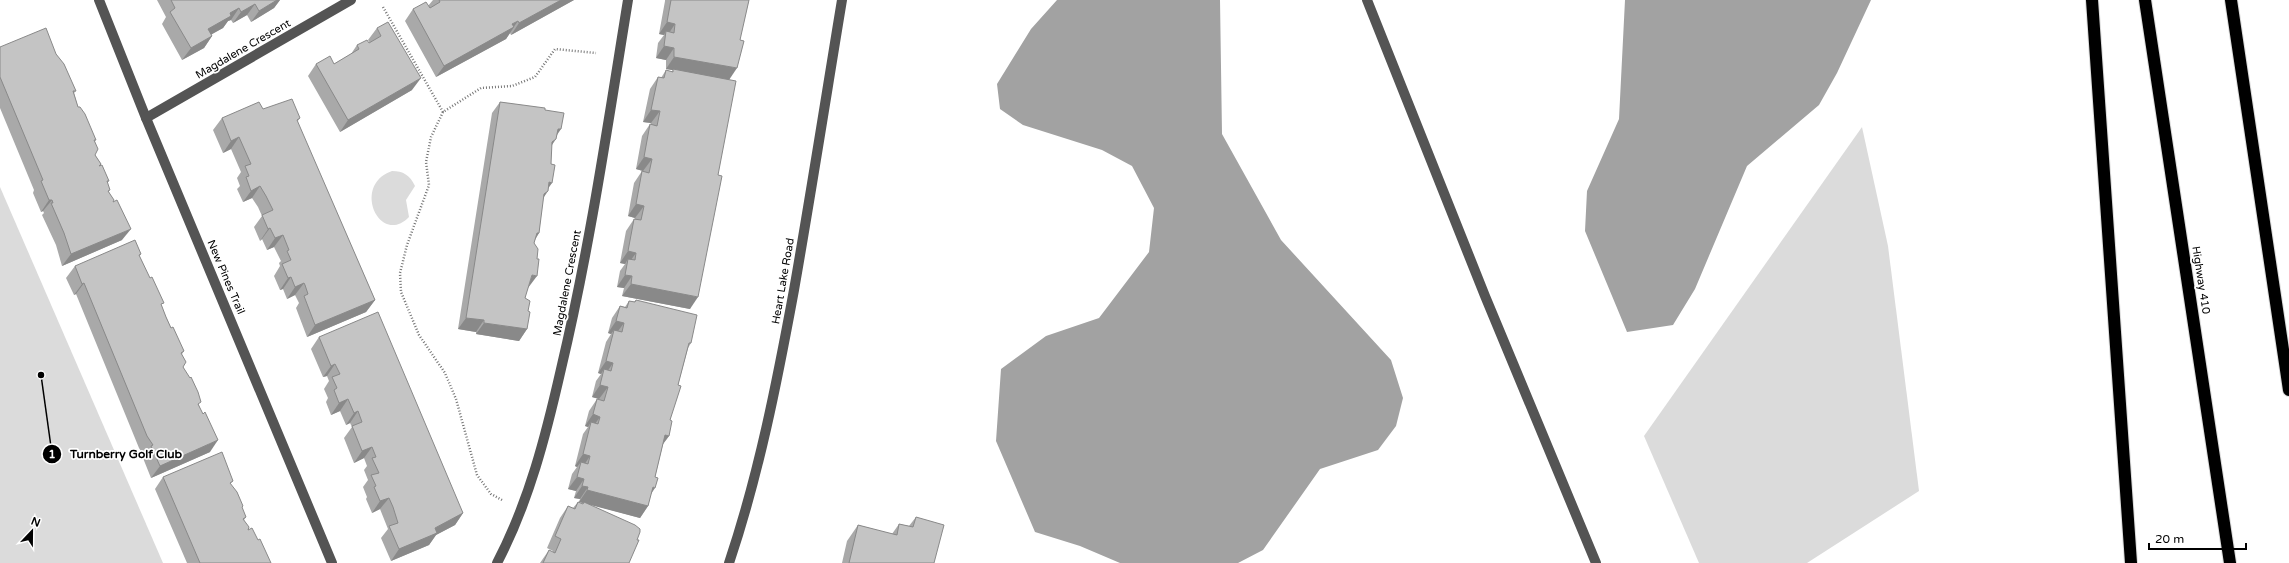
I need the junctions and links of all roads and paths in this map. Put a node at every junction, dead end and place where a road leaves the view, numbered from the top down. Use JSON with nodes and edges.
{"nodes":[{"id":1,"x":99,"y":0,"type":"edge"},
{"id":2,"x":351,"y":0,"type":"edge"},
{"id":3,"x":628,"y":0,"type":"edge"},
{"id":4,"x":842,"y":0,"type":"edge"},
{"id":5,"x":1367,"y":0,"type":"edge"},
{"id":6,"x":2092,"y":0,"type":"edge"},
{"id":7,"x":2145,"y":0,"type":"edge"},
{"id":8,"x":2231,"y":0,"type":"edge"},
{"id":9,"x":383,"y":7,"type":"dead end"},
{"id":10,"x":596,"y":53,"type":"dead end"},
{"id":11,"x":443,"y":112,"type":"junction"},
{"id":12,"x":146,"y":118,"type":"junction"},
{"id":13,"x":2289,"y":390,"type":"edge"},
{"id":14,"x":502,"y":500,"type":"dead end"},
{"id":15,"x":332,"y":563,"type":"edge"},
{"id":16,"x":497,"y":563,"type":"edge"},
{"id":17,"x":729,"y":563,"type":"edge"},
{"id":18,"x":1596,"y":563,"type":"edge"},
{"id":19,"x":2131,"y":563,"type":"edge"},
{"id":20,"x":2230,"y":563,"type":"edge"}],
"edges":[{"from":1,"to":12,"type":"street","name":"New Pines Trail"},
{"from":2,"to":12,"type":"street","name":"Magdalene Crescent"},
{"from":3,"to":16,"type":"street","name":"Magdalene Crescent"},
{"from":4,"to":17,"type":"street","name":"Heart Lake Road"},
{"from":5,"to":18,"type":"street"},
{"from":6,"to":19,"type":"highway"},
{"from":7,"to":20,"type":"highway","name":"Highway 410"},
{"from":8,"to":13,"type":"highway"},
{"from":9,"to":11,"type":"path"},
{"from":10,"to":11,"type":"path"},
{"from":11,"to":14,"type":"path"},
{"from":12,"to":15,"type":"street","name":"New Pines Trail"}]}
